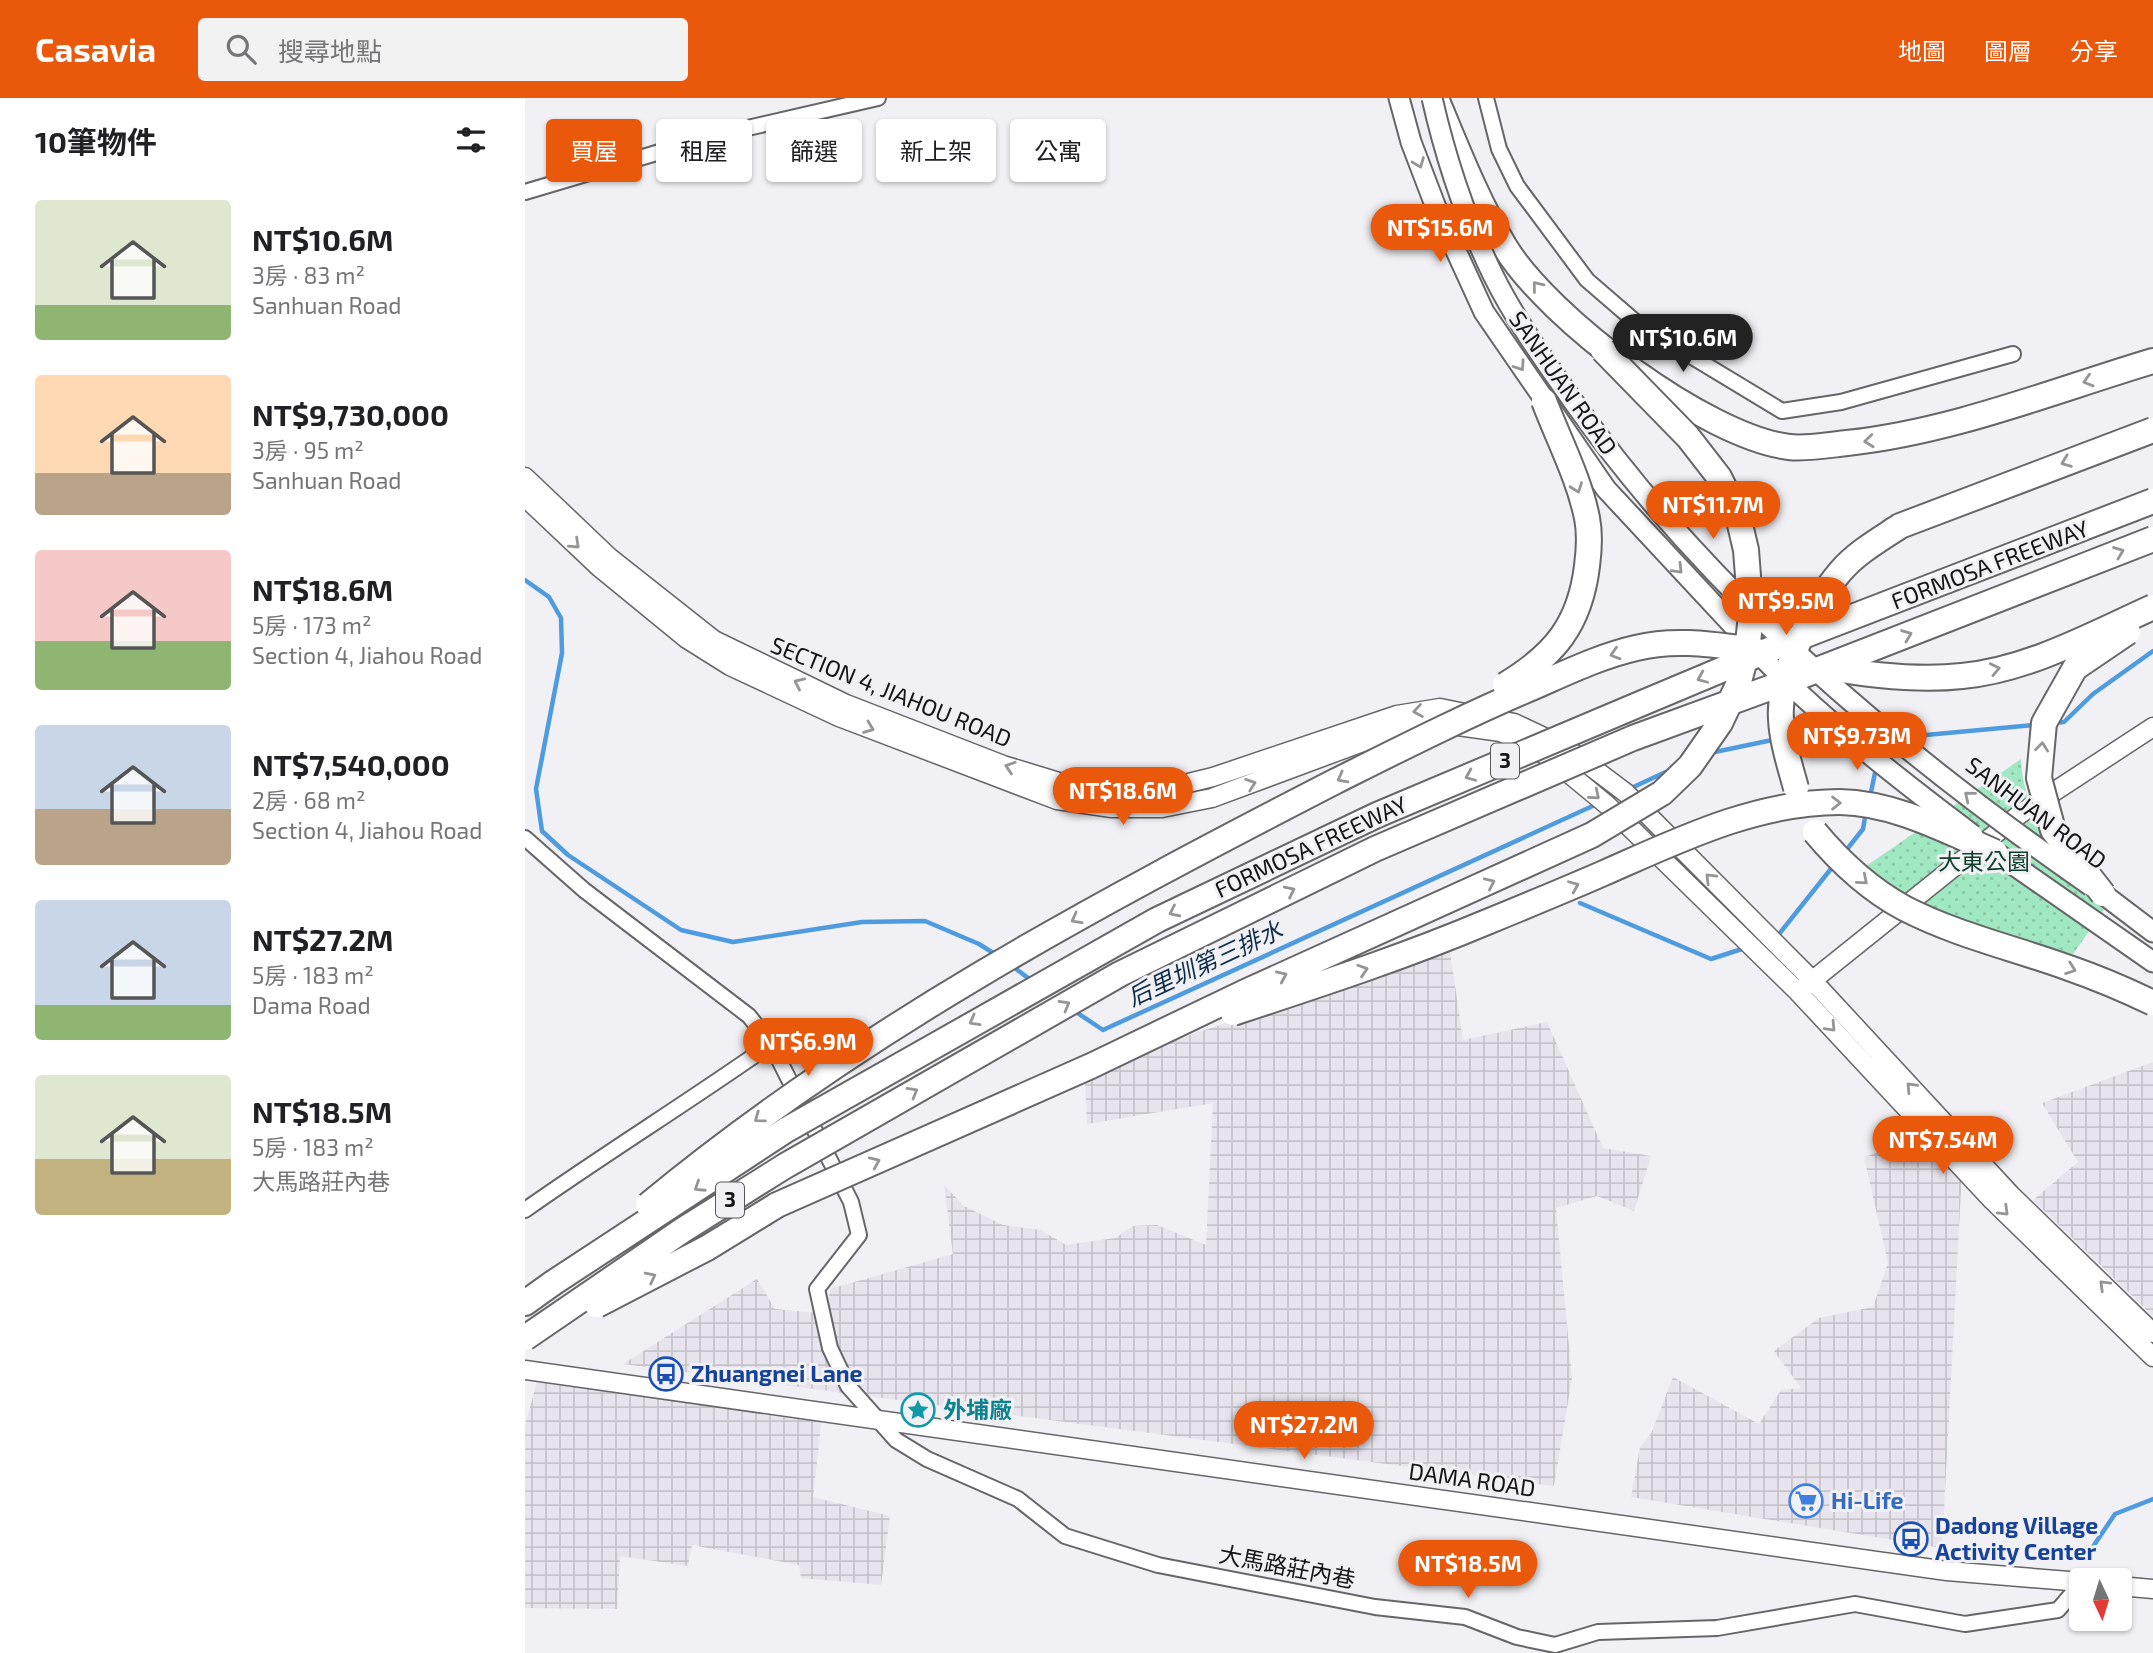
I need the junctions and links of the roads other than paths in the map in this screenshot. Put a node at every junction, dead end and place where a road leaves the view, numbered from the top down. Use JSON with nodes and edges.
{"nodes":[{"id":1,"x":878,"y":98,"type":"edge"},
{"id":2,"x":1399,"y":98,"type":"edge"},
{"id":3,"x":1434,"y":98,"type":"edge"},
{"id":4,"x":1486,"y":98,"type":"edge"},
{"id":5,"x":525,"y":192,"type":"edge"},
{"id":6,"x":1604,"y":350,"type":"junction"},
{"id":7,"x":2013,"y":354,"type":"dead end"},
{"id":8,"x":2153,"y":361,"type":"edge"},
{"id":9,"x":1544,"y":401,"type":"junction"},
{"id":10,"x":2153,"y":430,"type":"edge"},
{"id":11,"x":525,"y":477,"type":"edge"},
{"id":12,"x":525,"y":497,"type":"edge"},
{"id":13,"x":2153,"y":501,"type":"edge"},
{"id":14,"x":2153,"y":538,"type":"edge"},
{"id":15,"x":2153,"y":607,"type":"edge"},
{"id":16,"x":2153,"y":617,"type":"edge"},
{"id":17,"x":1755,"y":650,"type":"junction"},
{"id":18,"x":1806,"y":663,"type":"junction"},
{"id":19,"x":2153,"y":727,"type":"edge"},
{"id":20,"x":1423,"y":735,"type":"junction"},
{"id":21,"x":525,"y":838,"type":"edge"},
{"id":22,"x":1995,"y":852,"type":"junction"},
{"id":23,"x":2103,"y":894,"type":"junction"},
{"id":24,"x":2153,"y":932,"type":"edge"},
{"id":25,"x":1774,"y":955,"type":"junction"},
{"id":26,"x":2153,"y":962,"type":"edge"},
{"id":27,"x":1805,"y":986,"type":"junction"},
{"id":28,"x":2153,"y":1003,"type":"edge"},
{"id":29,"x":771,"y":1044,"type":"junction"},
{"id":30,"x":1091,"y":1066,"type":"junction"},
{"id":31,"x":525,"y":1210,"type":"edge"},
{"id":32,"x":553,"y":1283,"type":"junction"},
{"id":33,"x":525,"y":1303,"type":"edge"},
{"id":34,"x":2153,"y":1333,"type":"edge"},
{"id":35,"x":525,"y":1340,"type":"edge"},
{"id":36,"x":2153,"y":1357,"type":"edge"},
{"id":37,"x":525,"y":1370,"type":"edge"},
{"id":38,"x":877,"y":1420,"type":"junction"},
{"id":39,"x":2069,"y":1581,"type":"edge"},
{"id":40,"x":2132,"y":1587,"type":"edge"},
{"id":41,"x":2153,"y":1589,"type":"edge"},
{"id":42,"x":2069,"y":1597,"type":"edge"}],
"edges":[{"from":1,"to":5,"type":"street"},
{"from":2,"to":9,"type":"main road","name":"SANHUAN ROAD","one_way":true},
{"from":6,"to":3,"type":"highway","one_way":true},
{"from":3,"to":18,"type":"main road","name":"SANHUAN ROAD","bridge":true},
{"from":4,"to":7,"type":"street"},
{"from":8,"to":6,"type":"highway","one_way":true,"bridge":true},
{"from":30,"to":6,"type":"highway","one_way":true,"bridge":true},
{"from":9,"to":17,"type":"main road","name":"SANHUAN ROAD","one_way":true,"bridge":true},
{"from":9,"to":20,"type":"highway","one_way":true,"bridge":true},
{"from":10,"to":28,"type":"highway","one_way":true,"bridge":true},
{"from":25,"to":11,"type":"street","name":"SECTION 4, JIAHOU ROAD","one_way":true},
{"from":12,"to":25,"type":"street","name":"SECTION 4, JIAHOU ROAD","one_way":true},
{"from":13,"to":32,"type":"highway","name":"FORMOSA FREEWAY","number":"3","one_way":true,"bridge":true},
{"from":35,"to":14,"type":"highway","name":"FORMOSA FREEWAY","number":"3","one_way":true,"bridge":true},
{"from":18,"to":15,"type":"highway","one_way":true,"bridge":true},
{"from":23,"to":16,"type":"highway","one_way":true,"bridge":true},
{"from":17,"to":18,"type":"main road","bridge":true},
{"from":17,"to":20,"type":"highway","one_way":true,"bridge":true},
{"from":17,"to":22,"type":"main road","name":"SANHUAN ROAD","bridge":true},
{"from":23,"to":18,"type":"main road","name":"SANHUAN ROAD","one_way":true,"bridge":true},
{"from":19,"to":27,"type":"street"},
{"from":20,"to":32,"type":"highway","one_way":true,"bridge":true},
{"from":21,"to":29,"type":"street"},
{"from":22,"to":26,"type":"main road","name":"SANHUAN ROAD"},
{"from":30,"to":22,"type":"highway","one_way":true,"bridge":true},
{"from":23,"to":24,"type":"main road","name":"SANHUAN ROAD"},
{"from":25,"to":27,"type":"street"},
{"from":34,"to":27,"type":"street","one_way":true},
{"from":27,"to":36,"type":"street","one_way":true},
{"from":29,"to":31,"type":"street"},
{"from":29,"to":38,"type":"street","name":"大馬路莊內巷"},
{"from":35,"to":30,"type":"highway","one_way":true,"bridge":true},
{"from":32,"to":33,"type":"highway","name":"FORMOSA FREEWAY","number":"3"},
{"from":37,"to":38,"type":"street","name":"DAMA ROAD"},
{"from":38,"to":39,"type":"street","name":"DAMA ROAD"},
{"from":38,"to":42,"type":"street","name":"大馬路莊內巷"},
{"from":40,"to":41,"type":"street"}]}
